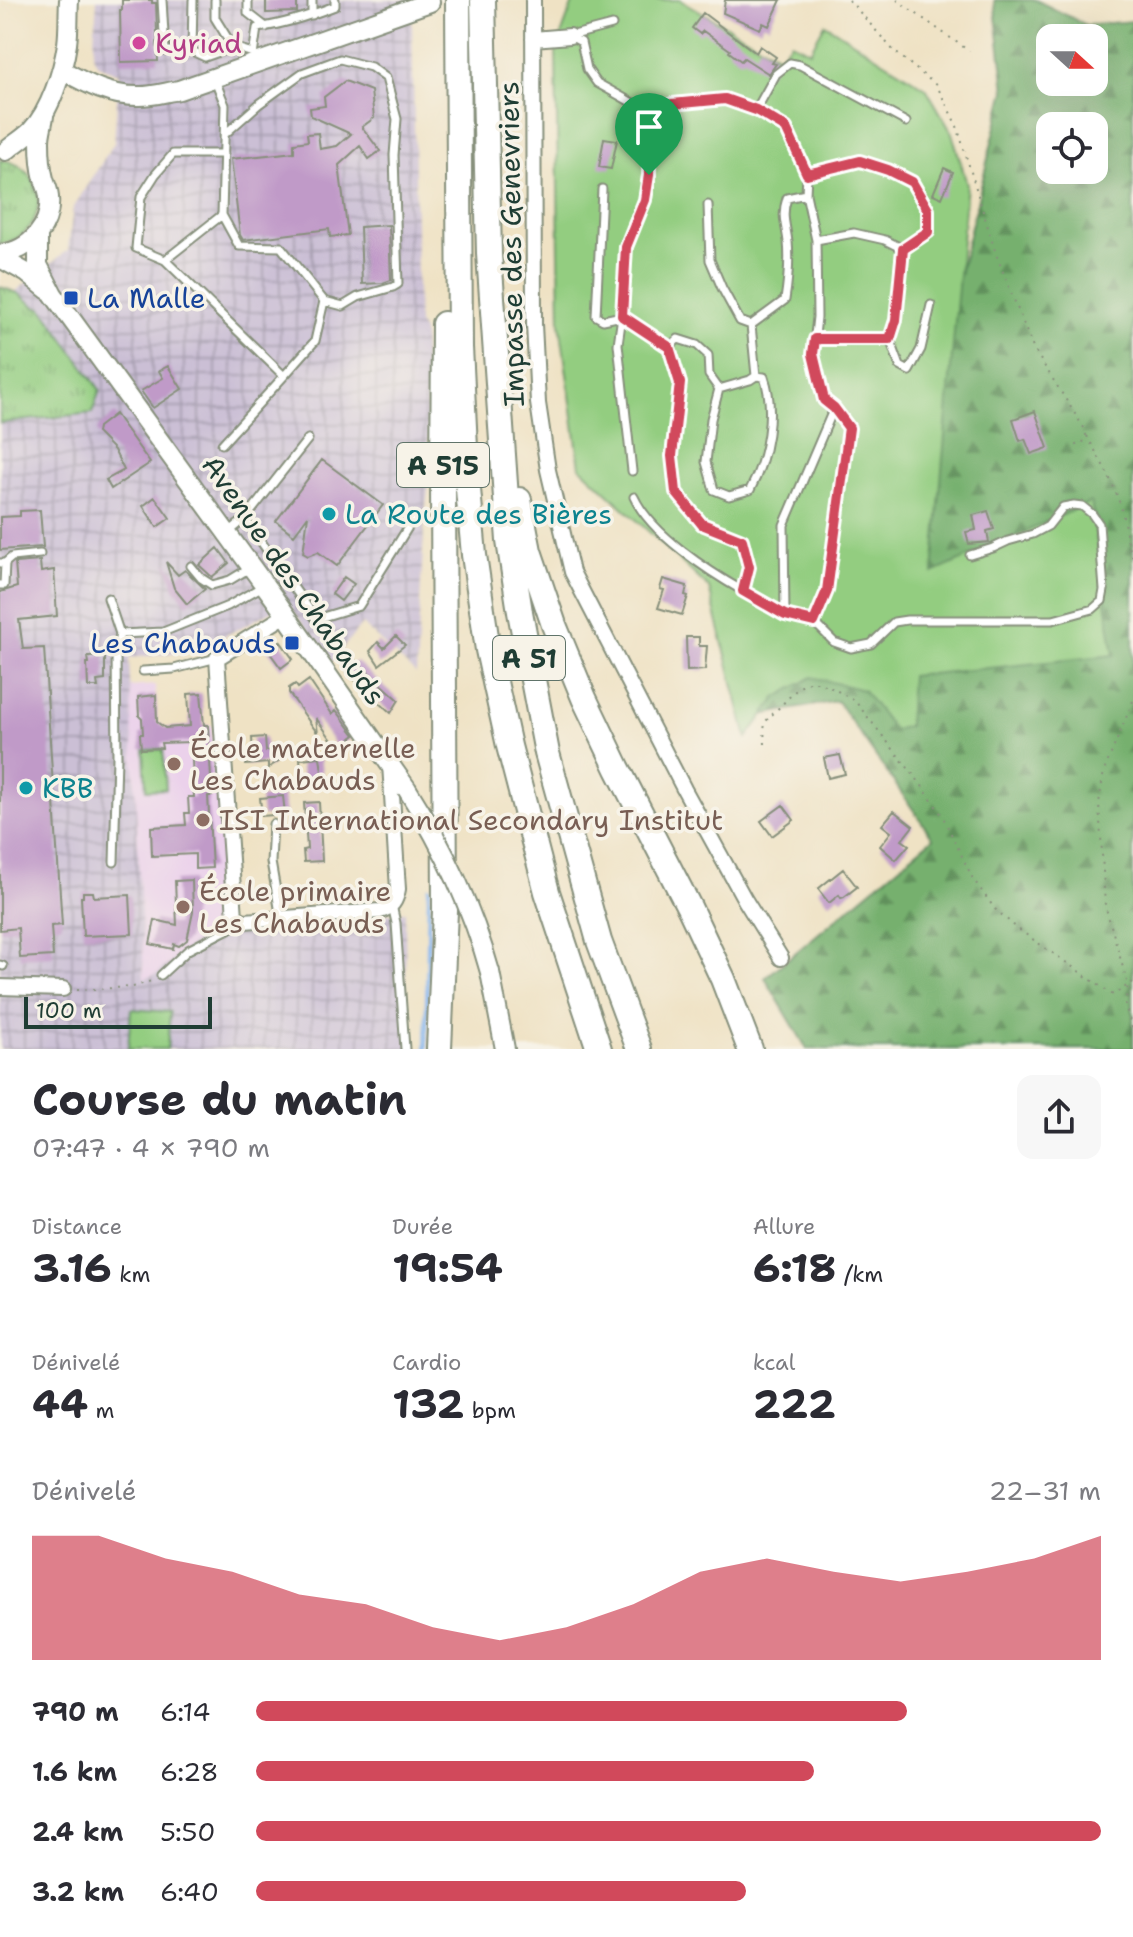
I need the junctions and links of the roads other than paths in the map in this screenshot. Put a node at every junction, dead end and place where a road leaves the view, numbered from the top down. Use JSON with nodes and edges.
{"nodes":[{"id":1,"x":69,"y":0,"type":"edge"},
{"id":2,"x":162,"y":0,"type":"edge"},
{"id":3,"x":193,"y":0,"type":"edge"},
{"id":4,"x":215,"y":0,"type":"edge"},
{"id":5,"x":248,"y":0,"type":"edge"},
{"id":6,"x":312,"y":0,"type":"edge"},
{"id":7,"x":335,"y":0,"type":"edge"},
{"id":8,"x":533,"y":0,"type":"edge"},
{"id":9,"x":430,"y":2,"type":"dead end"},
{"id":10,"x":483,"y":6,"type":"edge"},
{"id":11,"x":458,"y":10,"type":"edge"},
{"id":12,"x":312,"y":15,"type":"junction"},
{"id":13,"x":612,"y":25,"type":"dead end"},
{"id":14,"x":266,"y":27,"type":"junction"},
{"id":15,"x":570,"y":36,"type":"junction"},
{"id":16,"x":533,"y":39,"type":"junction"},
{"id":17,"x":233,"y":47,"type":"junction"},
{"id":18,"x":192,"y":51,"type":"junction"},
{"id":19,"x":252,"y":59,"type":"junction"},
{"id":20,"x":62,"y":70,"type":"junction"},
{"id":21,"x":214,"y":78,"type":"junction"},
{"id":22,"x":94,"y":88,"type":"junction"},
{"id":23,"x":47,"y":106,"type":"junction"},
{"id":24,"x":756,"y":110,"type":"junction"},
{"id":25,"x":649,"y":112,"type":"junction"},
{"id":26,"x":906,"y":122,"type":"dead end"},
{"id":27,"x":225,"y":134,"type":"junction"},
{"id":28,"x":3,"y":150,"type":"edge"},
{"id":29,"x":224,"y":154,"type":"junction"},
{"id":30,"x":807,"y":174,"type":"junction"},
{"id":31,"x":43,"y":178,"type":"junction"},
{"id":32,"x":602,"y":189,"type":"dead end"},
{"id":33,"x":806,"y":194,"type":"junction"},
{"id":34,"x":708,"y":205,"type":"dead end"},
{"id":35,"x":222,"y":215,"type":"junction"},
{"id":36,"x":38,"y":235,"type":"junction"},
{"id":37,"x":816,"y":240,"type":"junction"},
{"id":38,"x":903,"y":249,"type":"junction"},
{"id":39,"x":489,"y":254,"type":"junction"},
{"id":40,"x":0,"y":256,"type":"edge"},
{"id":41,"x":165,"y":260,"type":"junction"},
{"id":42,"x":53,"y":294,"type":"junction"},
{"id":43,"x":324,"y":301,"type":"junction"},
{"id":44,"x":931,"y":305,"type":"dead end"},
{"id":45,"x":622,"y":316,"type":"junction"},
{"id":46,"x":751,"y":325,"type":"junction"},
{"id":47,"x":815,"y":339,"type":"junction"},
{"id":48,"x":890,"y":339,"type":"junction"},
{"id":49,"x":669,"y":347,"type":"junction"},
{"id":50,"x":284,"y":376,"type":"junction"},
{"id":51,"x":756,"y":376,"type":"junction"},
{"id":52,"x":719,"y":389,"type":"junction"},
{"id":53,"x":834,"y":408,"type":"junction"},
{"id":54,"x":308,"y":439,"type":"dead end"},
{"id":55,"x":222,"y":444,"type":"dead end"},
{"id":56,"x":632,"y":471,"type":"dead end"},
{"id":57,"x":634,"y":497,"type":"dead end"},
{"id":58,"x":415,"y":516,"type":"dead end"},
{"id":59,"x":245,"y":519,"type":"junction"},
{"id":60,"x":228,"y":533,"type":"junction"},
{"id":61,"x":40,"y":554,"type":"dead end"},
{"id":62,"x":970,"y":555,"type":"dead end"},
{"id":63,"x":3,"y":563,"type":"edge"},
{"id":64,"x":191,"y":566,"type":"dead end"},
{"id":65,"x":252,"y":567,"type":"junction"},
{"id":66,"x":0,"y":585,"type":"edge"},
{"id":67,"x":265,"y":585,"type":"junction"},
{"id":68,"x":743,"y":591,"type":"junction"},
{"id":69,"x":108,"y":598,"type":"dead end"},
{"id":70,"x":286,"y":615,"type":"junction"},
{"id":71,"x":785,"y":615,"type":"junction"},
{"id":72,"x":814,"y":622,"type":"junction"},
{"id":73,"x":120,"y":634,"type":"junction"},
{"id":74,"x":217,"y":658,"type":"junction"},
{"id":75,"x":143,"y":671,"type":"dead end"},
{"id":76,"x":390,"y":764,"type":"junction"},
{"id":77,"x":273,"y":824,"type":"dead end"},
{"id":78,"x":114,"y":862,"type":"dead end"},
{"id":79,"x":392,"y":905,"type":"junction"},
{"id":80,"x":445,"y":911,"type":"junction"},
{"id":81,"x":281,"y":919,"type":"junction"},
{"id":82,"x":244,"y":921,"type":"junction"},
{"id":83,"x":781,"y":958,"type":"dead end"},
{"id":84,"x":161,"y":975,"type":"road end"},
{"id":85,"x":0,"y":987,"type":"edge"},
{"id":86,"x":63,"y":989,"type":"road end"},
{"id":87,"x":405,"y":1049,"type":"edge"},
{"id":88,"x":439,"y":1049,"type":"edge"},
{"id":89,"x":452,"y":1049,"type":"edge"},
{"id":90,"x":505,"y":1049,"type":"edge"},
{"id":91,"x":599,"y":1049,"type":"edge"},
{"id":92,"x":639,"y":1049,"type":"edge"},
{"id":93,"x":750,"y":1049,"type":"edge"}],
"edges":[{"from":1,"to":20,"type":"main road"},
{"from":2,"to":18,"type":"lane"},
{"from":3,"to":18,"type":"lane"},
{"from":4,"to":17,"type":"lane"},
{"from":5,"to":14,"type":"lane"},
{"from":6,"to":12,"type":"lane"},
{"from":7,"to":12,"type":"lane"},
{"from":8,"to":16,"type":"street","name":"Impasse des Genevriers"},
{"from":9,"to":19,"type":"main road"},
{"from":10,"to":39,"type":"highway","number":"A 51"},
{"from":11,"to":80,"type":"highway","number":"A 515"},
{"from":11,"to":91,"type":"highway","number":"A 51"},
{"from":12,"to":14,"type":"lane"},
{"from":13,"to":15,"type":"lane"},
{"from":14,"to":19,"type":"lane"},
{"from":15,"to":16,"type":"street"},
{"from":15,"to":25,"type":"lane"},
{"from":16,"to":83,"type":"street","name":"Impasse des Genevriers"},
{"from":17,"to":18,"type":"lane"},
{"from":17,"to":19,"type":"lane"},
{"from":19,"to":21,"type":"main road"},
{"from":20,"to":22,"type":"main road"},
{"from":20,"to":23,"type":"main road"},
{"from":21,"to":22,"type":"main road"},
{"from":21,"to":27,"type":"lane"},
{"from":22,"to":23,"type":"main road"},
{"from":23,"to":28,"type":"main road"},
{"from":23,"to":31,"type":"main road"},
{"from":24,"to":25,"type":"lane"},
{"from":24,"to":26,"type":"lane"},
{"from":24,"to":30,"type":"lane"},
{"from":25,"to":45,"type":"lane"},
{"from":27,"to":29,"type":"lane"},
{"from":27,"to":43,"type":"lane"},
{"from":28,"to":31,"type":"main road"},
{"from":29,"to":35,"type":"lane"},
{"from":29,"to":41,"type":"lane"},
{"from":30,"to":33,"type":"lane"},
{"from":30,"to":38,"type":"lane"},
{"from":31,"to":36,"type":"main road"},
{"from":32,"to":45,"type":"lane"},
{"from":33,"to":37,"type":"lane"},
{"from":33,"to":46,"type":"lane"},
{"from":34,"to":46,"type":"lane"},
{"from":35,"to":41,"type":"lane"},
{"from":35,"to":43,"type":"lane"},
{"from":36,"to":40,"type":"main road"},
{"from":36,"to":42,"type":"main road","name":"Avenue des Chabauds"},
{"from":37,"to":38,"type":"lane"},
{"from":37,"to":47,"type":"lane"},
{"from":38,"to":48,"type":"lane"},
{"from":39,"to":92,"type":"highway","number":"A 51"},
{"from":39,"to":93,"type":"highway","number":"A 515"},
{"from":40,"to":42,"type":"main road","name":"Avenue des Chabauds"},
{"from":41,"to":50,"type":"lane"},
{"from":42,"to":60,"type":"main road","name":"Avenue des Chabauds"},
{"from":43,"to":50,"type":"lane"},
{"from":44,"to":48,"type":"lane"},
{"from":45,"to":49,"type":"lane"},
{"from":45,"to":56,"type":"lane"},
{"from":46,"to":51,"type":"lane"},
{"from":47,"to":48,"type":"lane"},
{"from":47,"to":53,"type":"lane"},
{"from":49,"to":52,"type":"lane"},
{"from":49,"to":68,"type":"lane"},
{"from":50,"to":55,"type":"lane"},
{"from":51,"to":52,"type":"lane"},
{"from":51,"to":52,"type":"lane"},
{"from":53,"to":71,"type":"lane"},
{"from":53,"to":72,"type":"lane"},
{"from":54,"to":59,"type":"lane"},
{"from":57,"to":68,"type":"lane"},
{"from":58,"to":59,"type":"lane"},
{"from":59,"to":60,"type":"lane"},
{"from":60,"to":65,"type":"main road","name":"Avenue des Chabauds"},
{"from":61,"to":63,"type":"lane"},
{"from":62,"to":72,"type":"lane"},
{"from":63,"to":66,"type":"lane"},
{"from":64,"to":65,"type":"lane"},
{"from":65,"to":67,"type":"main road","name":"Avenue des Chabauds"},
{"from":67,"to":70,"type":"main road","name":"Avenue des Chabauds"},
{"from":67,"to":73,"type":"lane"},
{"from":68,"to":71,"type":"lane"},
{"from":69,"to":73,"type":"lane"},
{"from":70,"to":74,"type":"street"},
{"from":70,"to":76,"type":"main road","name":"Avenue des Chabauds"},
{"from":71,"to":72,"type":"lane"},
{"from":73,"to":78,"type":"lane"},
{"from":74,"to":75,"type":"lane"},
{"from":74,"to":82,"type":"street"},
{"from":76,"to":79,"type":"street"},
{"from":76,"to":90,"type":"main road","name":"Avenue des Chabauds","bridge":true},
{"from":77,"to":81,"type":"lane"},
{"from":79,"to":81,"type":"street"},
{"from":79,"to":87,"type":"lane"},
{"from":80,"to":88,"type":"highway","number":"A 515"},
{"from":80,"to":89,"type":"highway"},
{"from":81,"to":82,"type":"street"},
{"from":82,"to":84,"type":"lane"},
{"from":85,"to":86,"type":"street"}]}
